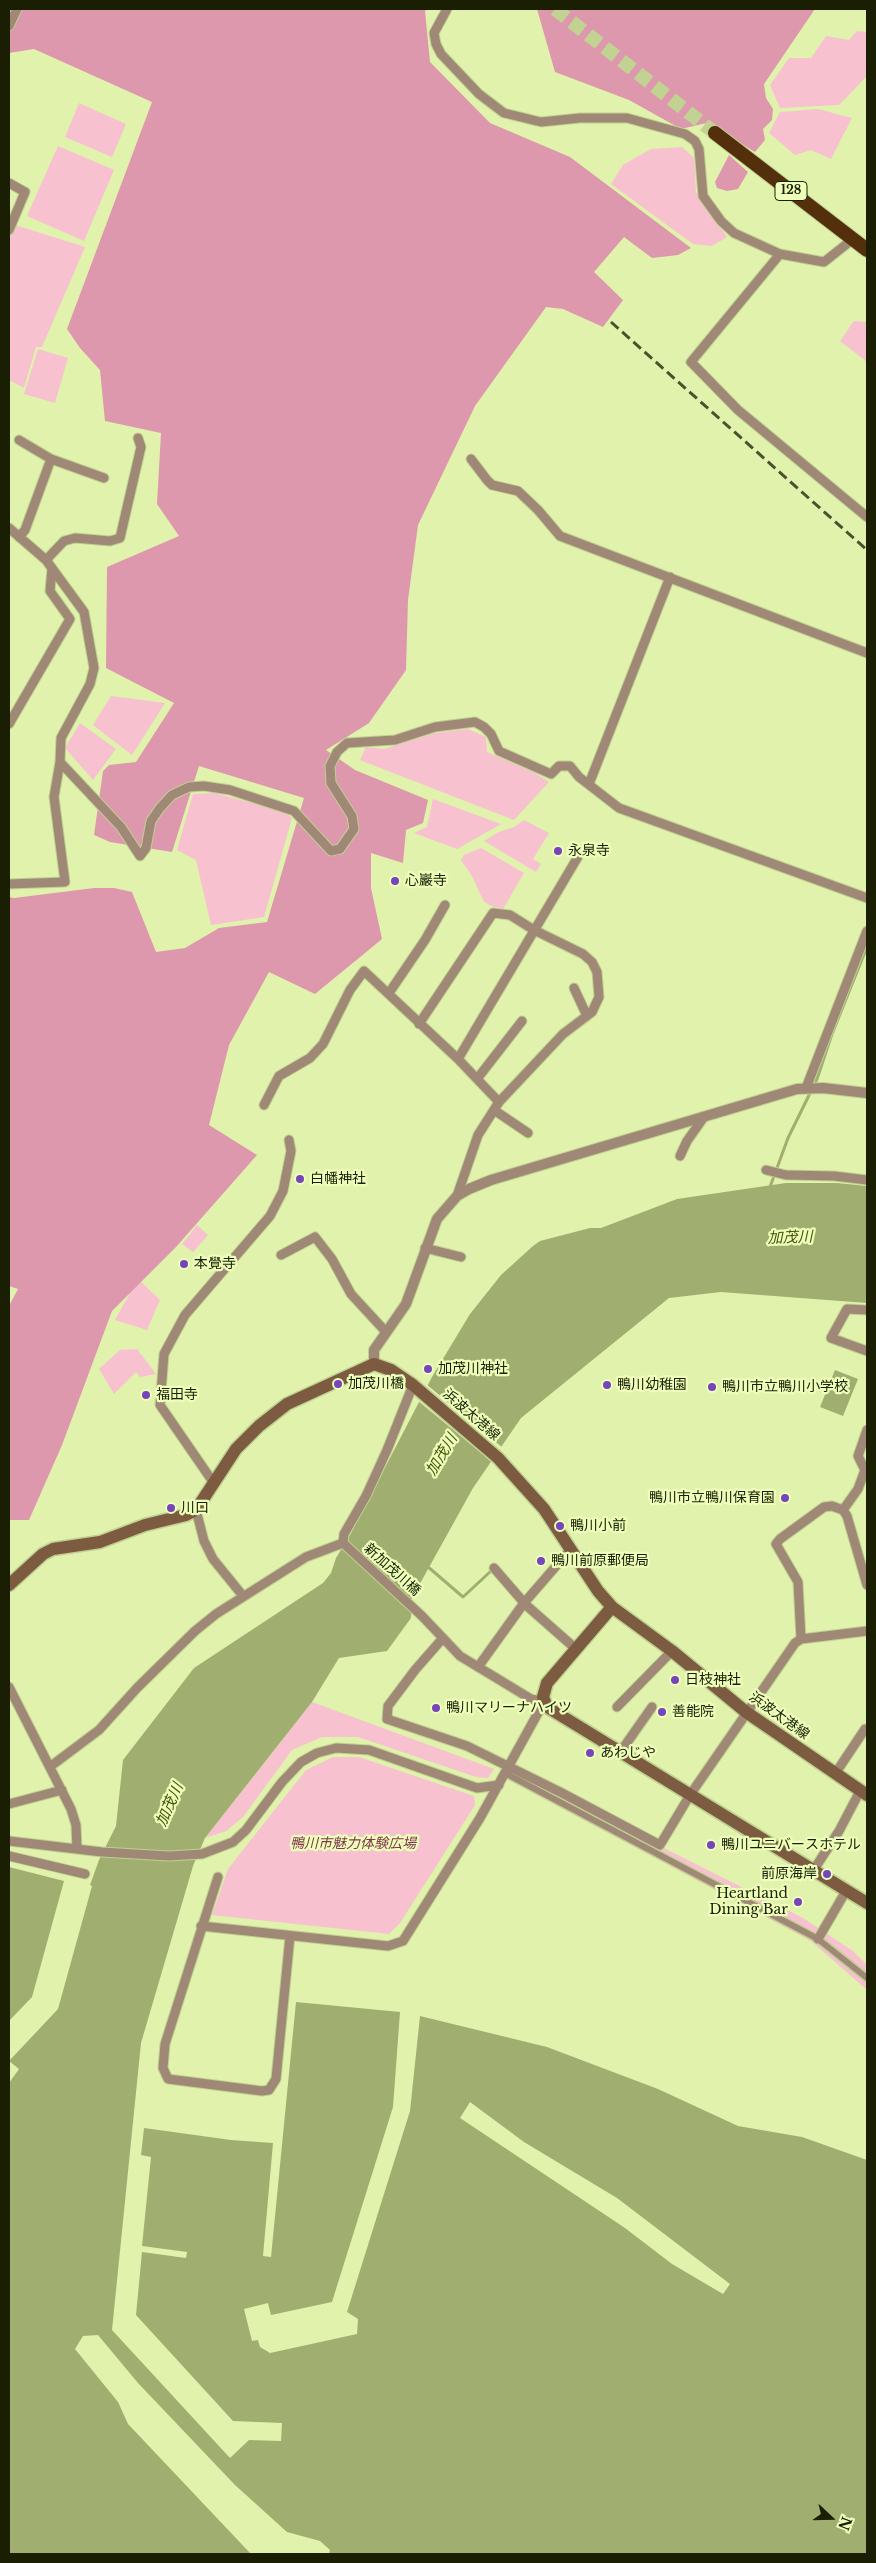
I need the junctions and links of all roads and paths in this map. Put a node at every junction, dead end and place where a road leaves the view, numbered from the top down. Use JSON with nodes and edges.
{"nodes":[{"id":1,"x":17,"y":9,"type":"edge"},
{"id":2,"x":447,"y":9,"type":"edge"},
{"id":3,"x":9,"y":26,"type":"edge"},
{"id":4,"x":715,"y":133,"type":"tunnel mouth"},
{"id":5,"x":9,"y":183,"type":"edge"},
{"id":6,"x":9,"y":230,"type":"edge"},
{"id":7,"x":853,"y":239,"type":"junction"},
{"id":8,"x":867,"y":250,"type":"edge"},
{"id":9,"x":780,"y":254,"type":"junction"},
{"id":10,"x":138,"y":438,"type":"dead end"},
{"id":11,"x":20,"y":440,"type":"dead end"},
{"id":12,"x":51,"y":459,"type":"junction"},
{"id":13,"x":471,"y":459,"type":"dead end"},
{"id":14,"x":104,"y":478,"type":"dead end"},
{"id":15,"x":867,"y":517,"type":"edge"},
{"id":16,"x":9,"y":528,"type":"edge"},
{"id":17,"x":19,"y":537,"type":"junction"},
{"id":18,"x":46,"y":560,"type":"junction"},
{"id":19,"x":52,"y":568,"type":"junction"},
{"id":20,"x":670,"y":577,"type":"junction"},
{"id":21,"x":867,"y":653,"type":"edge"},
{"id":22,"x":9,"y":724,"type":"edge"},
{"id":23,"x":60,"y":762,"type":"junction"},
{"id":24,"x":589,"y":784,"type":"junction"},
{"id":25,"x":580,"y":855,"type":"dead end"},
{"id":26,"x":9,"y":884,"type":"edge"},
{"id":27,"x":867,"y":898,"type":"edge"},
{"id":28,"x":445,"y":905,"type":"dead end"},
{"id":29,"x":534,"y":930,"type":"junction"},
{"id":30,"x":867,"y":931,"type":"edge"},
{"id":31,"x":574,"y":988,"type":"dead end"},
{"id":32,"x":389,"y":993,"type":"junction"},
{"id":33,"x":587,"y":1016,"type":"junction"},
{"id":34,"x":522,"y":1021,"type":"dead end"},
{"id":35,"x":419,"y":1024,"type":"junction"},
{"id":36,"x":458,"y":1059,"type":"junction"},
{"id":37,"x":477,"y":1079,"type":"junction"},
{"id":38,"x":806,"y":1088,"type":"junction"},
{"id":39,"x":867,"y":1092,"type":"edge"},
{"id":40,"x":499,"y":1102,"type":"junction"},
{"id":41,"x":264,"y":1105,"type":"dead end"},
{"id":42,"x":494,"y":1110,"type":"junction"},
{"id":43,"x":704,"y":1117,"type":"junction"},
{"id":44,"x":528,"y":1132,"type":"dead end"},
{"id":45,"x":289,"y":1140,"type":"dead end"},
{"id":46,"x":680,"y":1156,"type":"dead end"},
{"id":47,"x":766,"y":1170,"type":"dead end"},
{"id":48,"x":867,"y":1180,"type":"edge"},
{"id":49,"x":457,"y":1196,"type":"junction"},
{"id":50,"x":425,"y":1248,"type":"junction"},
{"id":51,"x":282,"y":1255,"type":"dead end"},
{"id":52,"x":461,"y":1257,"type":"dead end"},
{"id":53,"x":867,"y":1310,"type":"edge"},
{"id":54,"x":386,"y":1332,"type":"junction"},
{"id":55,"x":867,"y":1351,"type":"edge"},
{"id":56,"x":374,"y":1364,"type":"junction"},
{"id":57,"x":416,"y":1387,"type":"junction"},
{"id":58,"x":867,"y":1430,"type":"edge"},
{"id":59,"x":213,"y":1482,"type":"junction"},
{"id":60,"x":196,"y":1510,"type":"junction"},
{"id":61,"x":843,"y":1510,"type":"junction"},
{"id":62,"x":343,"y":1543,"type":"junction"},
{"id":63,"x":570,"y":1550,"type":"junction"},
{"id":64,"x":494,"y":1568,"type":"dead end"},
{"id":65,"x":9,"y":1585,"type":"edge"},
{"id":66,"x":867,"y":1585,"type":"edge"},
{"id":67,"x":243,"y":1596,"type":"junction"},
{"id":68,"x":524,"y":1602,"type":"junction"},
{"id":69,"x":612,"y":1607,"type":"junction"},
{"id":70,"x":867,"y":1631,"type":"edge"},
{"id":71,"x":443,"y":1638,"type":"junction"},
{"id":72,"x":801,"y":1639,"type":"junction"},
{"id":73,"x":576,"y":1649,"type":"junction"},
{"id":74,"x":672,"y":1651,"type":"junction"},
{"id":75,"x":478,"y":1667,"type":"junction"},
{"id":76,"x":9,"y":1686,"type":"edge"},
{"id":77,"x":544,"y":1702,"type":"junction"},
{"id":78,"x":617,"y":1707,"type":"dead end"},
{"id":79,"x":652,"y":1707,"type":"dead end"},
{"id":80,"x":746,"y":1712,"type":"junction"},
{"id":81,"x":865,"y":1729,"type":"dead end"},
{"id":82,"x":619,"y":1754,"type":"junction"},
{"id":83,"x":52,"y":1766,"type":"junction"},
{"id":84,"x":507,"y":1770,"type":"junction"},
{"id":85,"x":835,"y":1774,"type":"junction"},
{"id":86,"x":499,"y":1785,"type":"junction"},
{"id":87,"x":62,"y":1790,"type":"junction"},
{"id":88,"x":864,"y":1793,"type":"edge"},
{"id":89,"x":690,"y":1795,"type":"junction"},
{"id":90,"x":9,"y":1804,"type":"edge"},
{"id":91,"x":9,"y":1841,"type":"edge"},
{"id":92,"x":77,"y":1849,"type":"junction"},
{"id":93,"x":9,"y":1856,"type":"edge"},
{"id":94,"x":813,"y":1871,"type":"junction"},
{"id":95,"x":85,"y":1874,"type":"dead end"},
{"id":96,"x":218,"y":1877,"type":"dead end"},
{"id":97,"x":846,"y":1891,"type":"junction"},
{"id":98,"x":867,"y":1903,"type":"edge"},
{"id":99,"x":201,"y":1926,"type":"junction"},
{"id":100,"x":290,"y":1936,"type":"junction"},
{"id":101,"x":818,"y":1939,"type":"junction"},
{"id":102,"x":867,"y":1978,"type":"edge"}],
"edges":[{"from":1,"to":3,"type":"street"},
{"from":2,"to":9,"type":"street"},
{"from":4,"to":7,"type":"highway","number":"128"},
{"from":5,"to":6,"type":"street"},
{"from":7,"to":8,"type":"highway","number":"128"},
{"from":7,"to":9,"type":"street"},
{"from":9,"to":15,"type":"street"},
{"from":10,"to":18,"type":"street"},
{"from":11,"to":12,"type":"street"},
{"from":12,"to":14,"type":"street"},
{"from":12,"to":17,"type":"street"},
{"from":13,"to":20,"type":"street"},
{"from":16,"to":17,"type":"street"},
{"from":17,"to":18,"type":"street"},
{"from":18,"to":19,"type":"street"},
{"from":19,"to":22,"type":"street"},
{"from":19,"to":23,"type":"street"},
{"from":20,"to":21,"type":"street"},
{"from":20,"to":24,"type":"street"},
{"from":23,"to":24,"type":"street"},
{"from":23,"to":26,"type":"street"},
{"from":24,"to":27,"type":"street"},
{"from":25,"to":29,"type":"street"},
{"from":28,"to":32,"type":"street"},
{"from":29,"to":33,"type":"street"},
{"from":29,"to":35,"type":"street"},
{"from":29,"to":36,"type":"street"},
{"from":30,"to":38,"type":"street"},
{"from":31,"to":33,"type":"street"},
{"from":32,"to":35,"type":"street"},
{"from":32,"to":41,"type":"street"},
{"from":33,"to":40,"type":"street"},
{"from":34,"to":37,"type":"street"},
{"from":35,"to":36,"type":"street"},
{"from":36,"to":37,"type":"street"},
{"from":37,"to":40,"type":"street"},
{"from":38,"to":39,"type":"street"},
{"from":38,"to":43,"type":"street"},
{"from":40,"to":42,"type":"street"},
{"from":42,"to":44,"type":"street"},
{"from":42,"to":49,"type":"street"},
{"from":43,"to":46,"type":"street"},
{"from":43,"to":49,"type":"street"},
{"from":45,"to":59,"type":"street"},
{"from":47,"to":48,"type":"street"},
{"from":49,"to":50,"type":"street"},
{"from":50,"to":52,"type":"street"},
{"from":50,"to":54,"type":"street"},
{"from":51,"to":54,"type":"street"},
{"from":53,"to":55,"type":"street"},
{"from":54,"to":56,"type":"street"},
{"from":56,"to":57,"type":"main road","name":"浜波太港線"},
{"from":56,"to":59,"type":"main road"},
{"from":57,"to":62,"type":"street"},
{"from":57,"to":63,"type":"main road","name":"浜波太港線"},
{"from":58,"to":61,"type":"street"},
{"from":59,"to":60,"type":"main road"},
{"from":60,"to":65,"type":"main road"},
{"from":60,"to":67,"type":"street"},
{"from":61,"to":66,"type":"street"},
{"from":61,"to":72,"type":"street"},
{"from":62,"to":67,"type":"street"},
{"from":62,"to":71,"type":"street","name":"新加茂川橋"},
{"from":63,"to":68,"type":"street"},
{"from":63,"to":69,"type":"main road","name":"浜波太港線"},
{"from":64,"to":68,"type":"street"},
{"from":67,"to":83,"type":"street"},
{"from":68,"to":73,"type":"street"},
{"from":68,"to":75,"type":"street"},
{"from":69,"to":73,"type":"main road"},
{"from":69,"to":74,"type":"main road","name":"浜波太港線"},
{"from":70,"to":72,"type":"street"},
{"from":71,"to":75,"type":"street","name":"新加茂川橋"},
{"from":71,"to":84,"type":"street"},
{"from":72,"to":80,"type":"street"},
{"from":73,"to":77,"type":"main road"},
{"from":74,"to":78,"type":"street"},
{"from":74,"to":80,"type":"main road","name":"浜波太港線"},
{"from":75,"to":77,"type":"street","name":"新加茂川橋"},
{"from":76,"to":83,"type":"street"},
{"from":77,"to":82,"type":"main road"},
{"from":77,"to":84,"type":"street"},
{"from":79,"to":82,"type":"street"},
{"from":80,"to":85,"type":"main road","name":"浜波太港線"},
{"from":80,"to":89,"type":"street"},
{"from":81,"to":85,"type":"street"},
{"from":82,"to":89,"type":"main road"},
{"from":83,"to":87,"type":"street"},
{"from":84,"to":86,"type":"street"},
{"from":84,"to":89,"type":"street"},
{"from":84,"to":101,"type":"street"},
{"from":85,"to":88,"type":"main road","name":"浜波太港線"},
{"from":86,"to":92,"type":"street"},
{"from":86,"to":100,"type":"street"},
{"from":87,"to":90,"type":"street"},
{"from":87,"to":92,"type":"street"},
{"from":88,"to":94,"type":"street"},
{"from":89,"to":94,"type":"main road"},
{"from":91,"to":92,"type":"street"},
{"from":93,"to":95,"type":"street"},
{"from":94,"to":97,"type":"main road"},
{"from":96,"to":99,"type":"street"},
{"from":97,"to":98,"type":"main road"},
{"from":97,"to":101,"type":"street"},
{"from":99,"to":100,"type":"street"},
{"from":99,"to":100,"type":"street"},
{"from":101,"to":102,"type":"street"}]}
